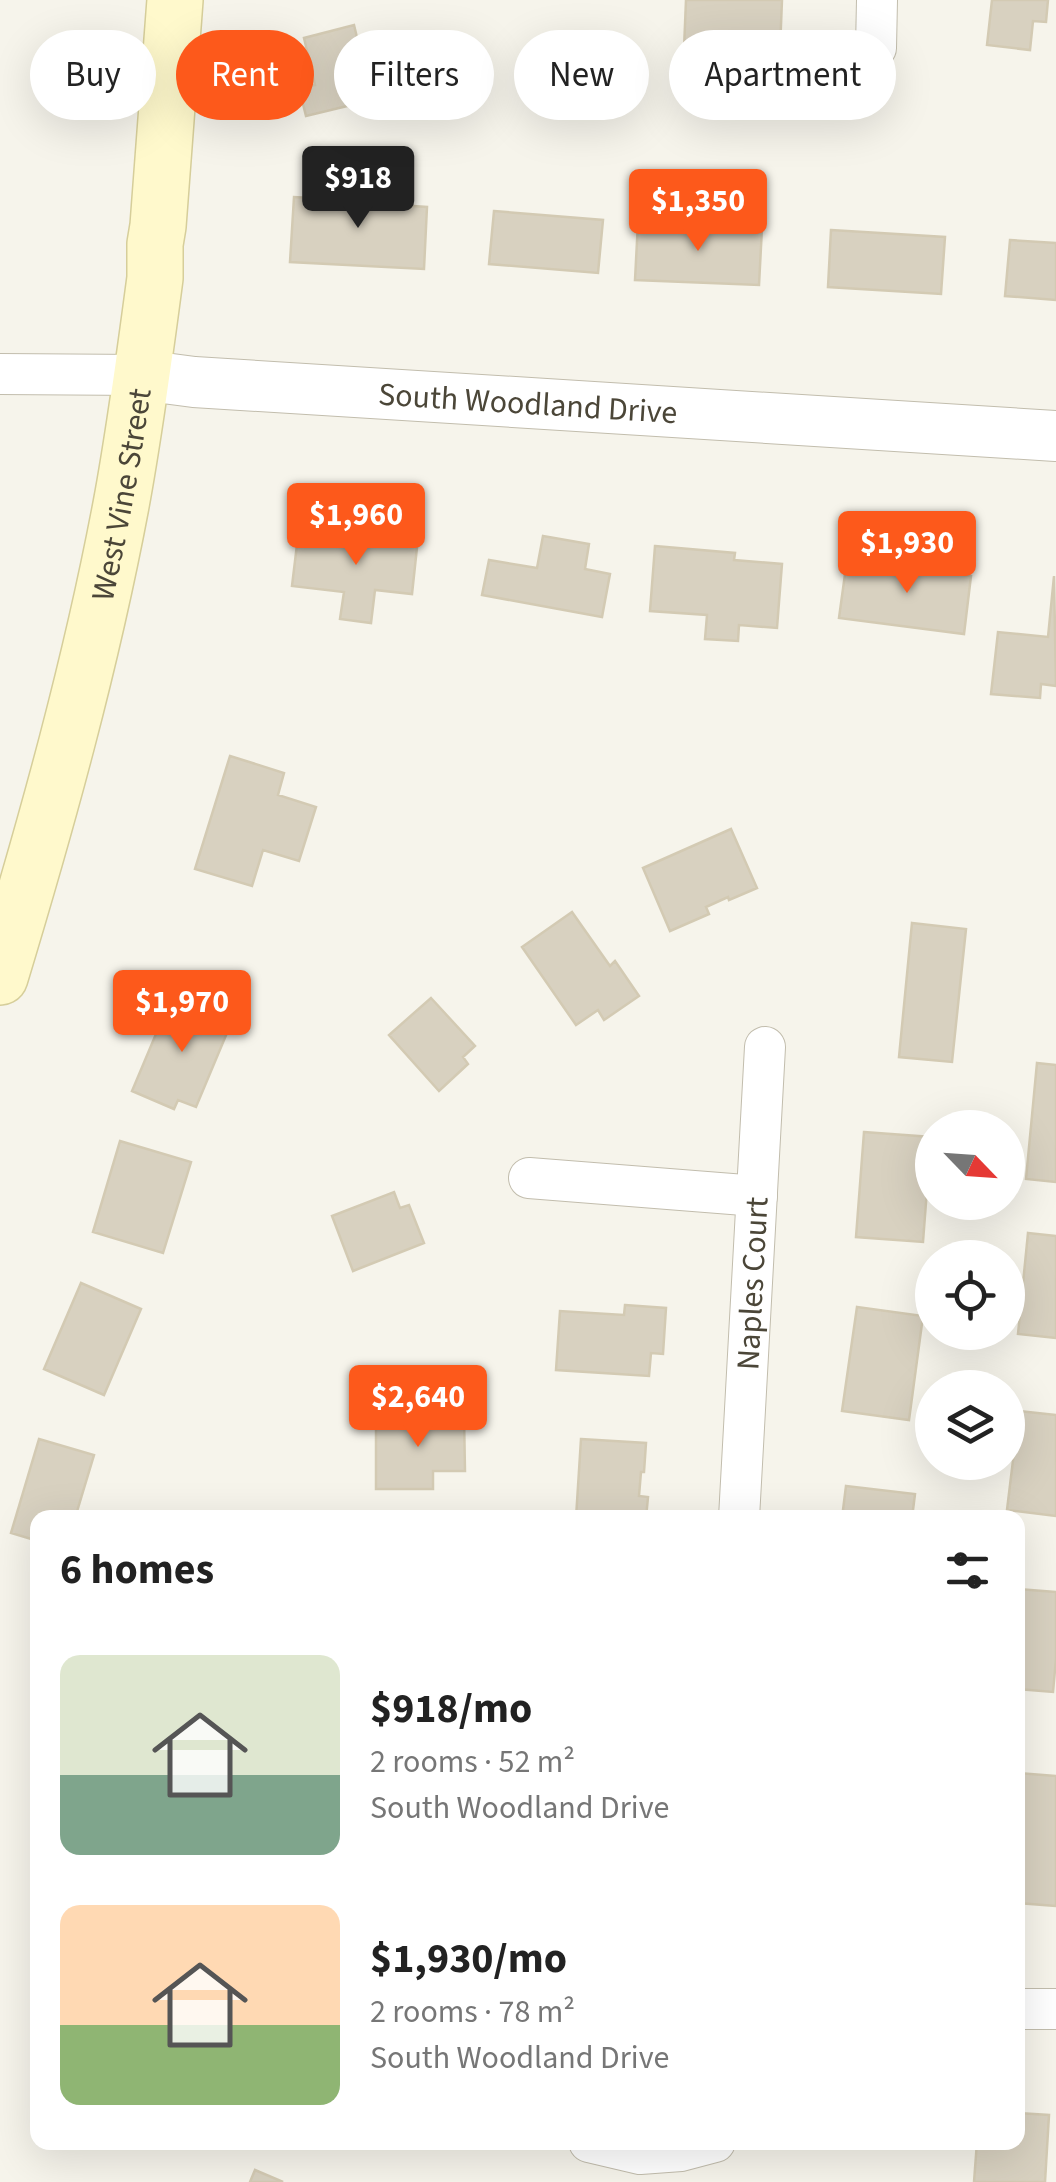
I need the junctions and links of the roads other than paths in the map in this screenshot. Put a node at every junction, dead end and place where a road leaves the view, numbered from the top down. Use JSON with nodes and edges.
{"nodes":[{"id":1,"x":176,"y":0,"type":"edge"},
{"id":2,"x":877,"y":0,"type":"edge"},
{"id":3,"x":876,"y":30,"type":"edge"},
{"id":4,"x":0,"y":374,"type":"edge"},
{"id":5,"x":142,"y":375,"type":"junction"},
{"id":6,"x":1056,"y":436,"type":"edge"},
{"id":7,"x":0,"y":977,"type":"edge"},
{"id":8,"x":765,"y":1047,"type":"dead end"},
{"id":9,"x":529,"y":1178,"type":"dead end"},
{"id":10,"x":757,"y":1196,"type":"junction"},
{"id":11,"x":739,"y":1510,"type":"edge"},
{"id":12,"x":1056,"y":2009,"type":"edge"},
{"id":13,"x":1025,"y":2010,"type":"edge"},
{"id":14,"x":623,"y":2150,"type":"edge"},
{"id":15,"x":685,"y":2150,"type":"edge"}],
"edges":[{"from":1,"to":5,"type":"main road","name":"West Vine Street"},
{"from":2,"to":3,"type":"street"},
{"from":4,"to":5,"type":"street","name":"South Woodland Drive"},
{"from":5,"to":6,"type":"street","name":"South Woodland Drive"},
{"from":5,"to":7,"type":"main road","name":"West Vine Street"},
{"from":8,"to":10,"type":"street","name":"Naples Court"},
{"from":9,"to":10,"type":"street"},
{"from":10,"to":11,"type":"street","name":"Naples Court"},
{"from":12,"to":13,"type":"street"},
{"from":14,"to":15,"type":"street"}]}
